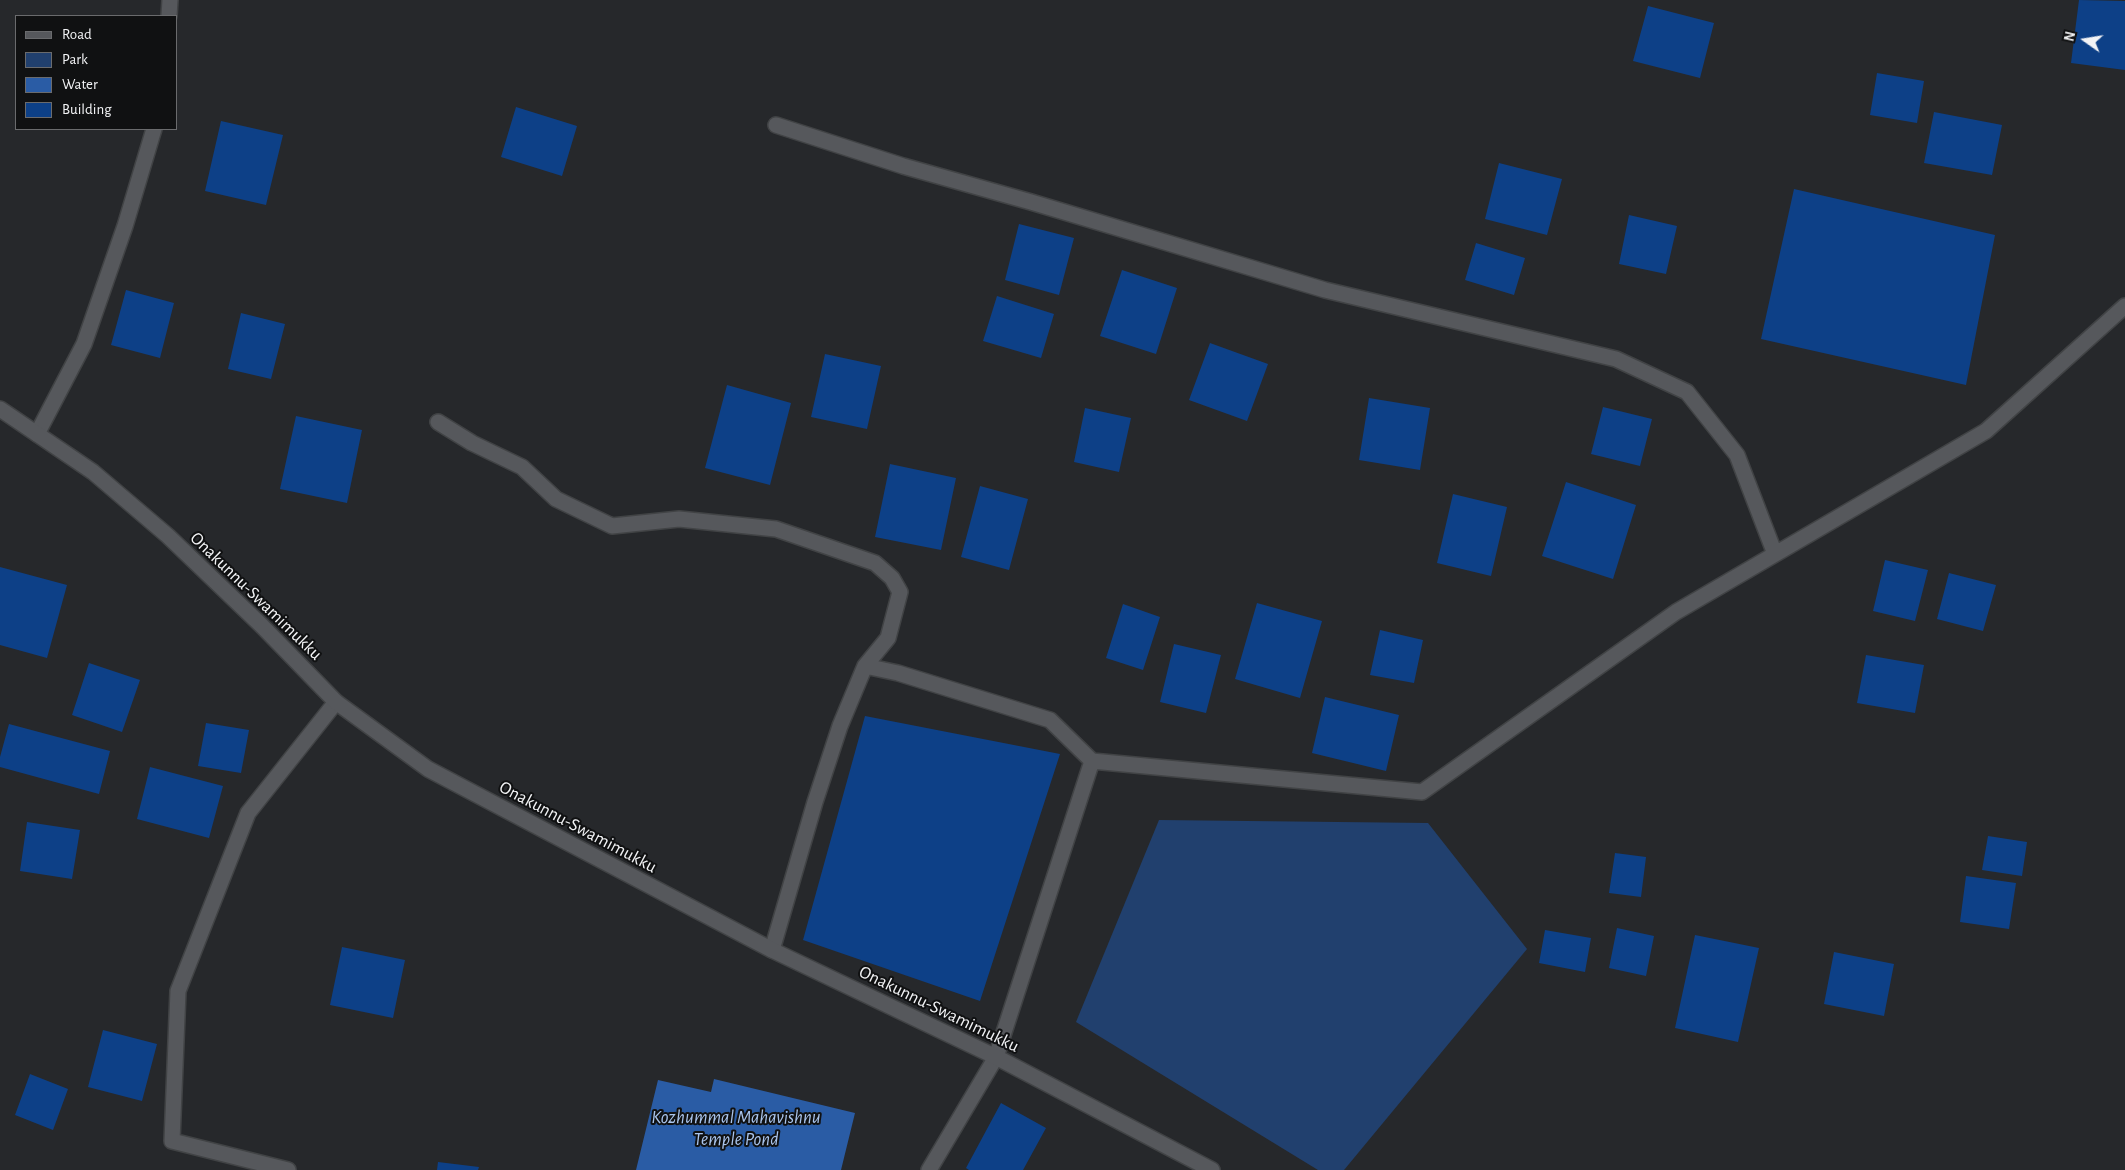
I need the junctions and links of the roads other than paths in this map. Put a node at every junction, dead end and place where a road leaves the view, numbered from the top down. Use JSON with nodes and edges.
{"nodes":[{"id":1,"x":170,"y":0,"type":"edge"},
{"id":2,"x":169,"y":15,"type":"edge"},
{"id":3,"x":776,"y":125,"type":"dead end"},
{"id":4,"x":154,"y":130,"type":"edge"},
{"id":5,"x":2125,"y":306,"type":"edge"},
{"id":6,"x":0,"y":409,"type":"edge"},
{"id":7,"x":438,"y":422,"type":"dead end"},
{"id":8,"x":37,"y":434,"type":"junction"},
{"id":9,"x":1775,"y":554,"type":"junction"},
{"id":10,"x":865,"y":666,"type":"junction"},
{"id":11,"x":336,"y":702,"type":"junction"},
{"id":12,"x":1092,"y":760,"type":"junction"},
{"id":13,"x":772,"y":950,"type":"junction"},
{"id":14,"x":996,"y":1057,"type":"junction"},
{"id":15,"x":288,"y":1170,"type":"edge"},
{"id":16,"x":929,"y":1170,"type":"edge"},
{"id":17,"x":1212,"y":1170,"type":"edge"}],
"edges":[{"from":1,"to":2,"type":"street"},
{"from":3,"to":9,"type":"street"},
{"from":4,"to":8,"type":"street"},
{"from":5,"to":9,"type":"street"},
{"from":6,"to":8,"type":"street","name":"Onakunnu-Swamimukku"},
{"from":7,"to":10,"type":"street"},
{"from":8,"to":11,"type":"street","name":"Onakunnu-Swamimukku"},
{"from":9,"to":12,"type":"street"},
{"from":10,"to":12,"type":"street"},
{"from":10,"to":13,"type":"street"},
{"from":11,"to":13,"type":"street","name":"Onakunnu-Swamimukku"},
{"from":11,"to":15,"type":"street"},
{"from":12,"to":14,"type":"street"},
{"from":13,"to":14,"type":"street","name":"Onakunnu-Swamimukku"},
{"from":14,"to":16,"type":"street"},
{"from":14,"to":17,"type":"street","name":"Onakunnu-Swamimukku"}]}
